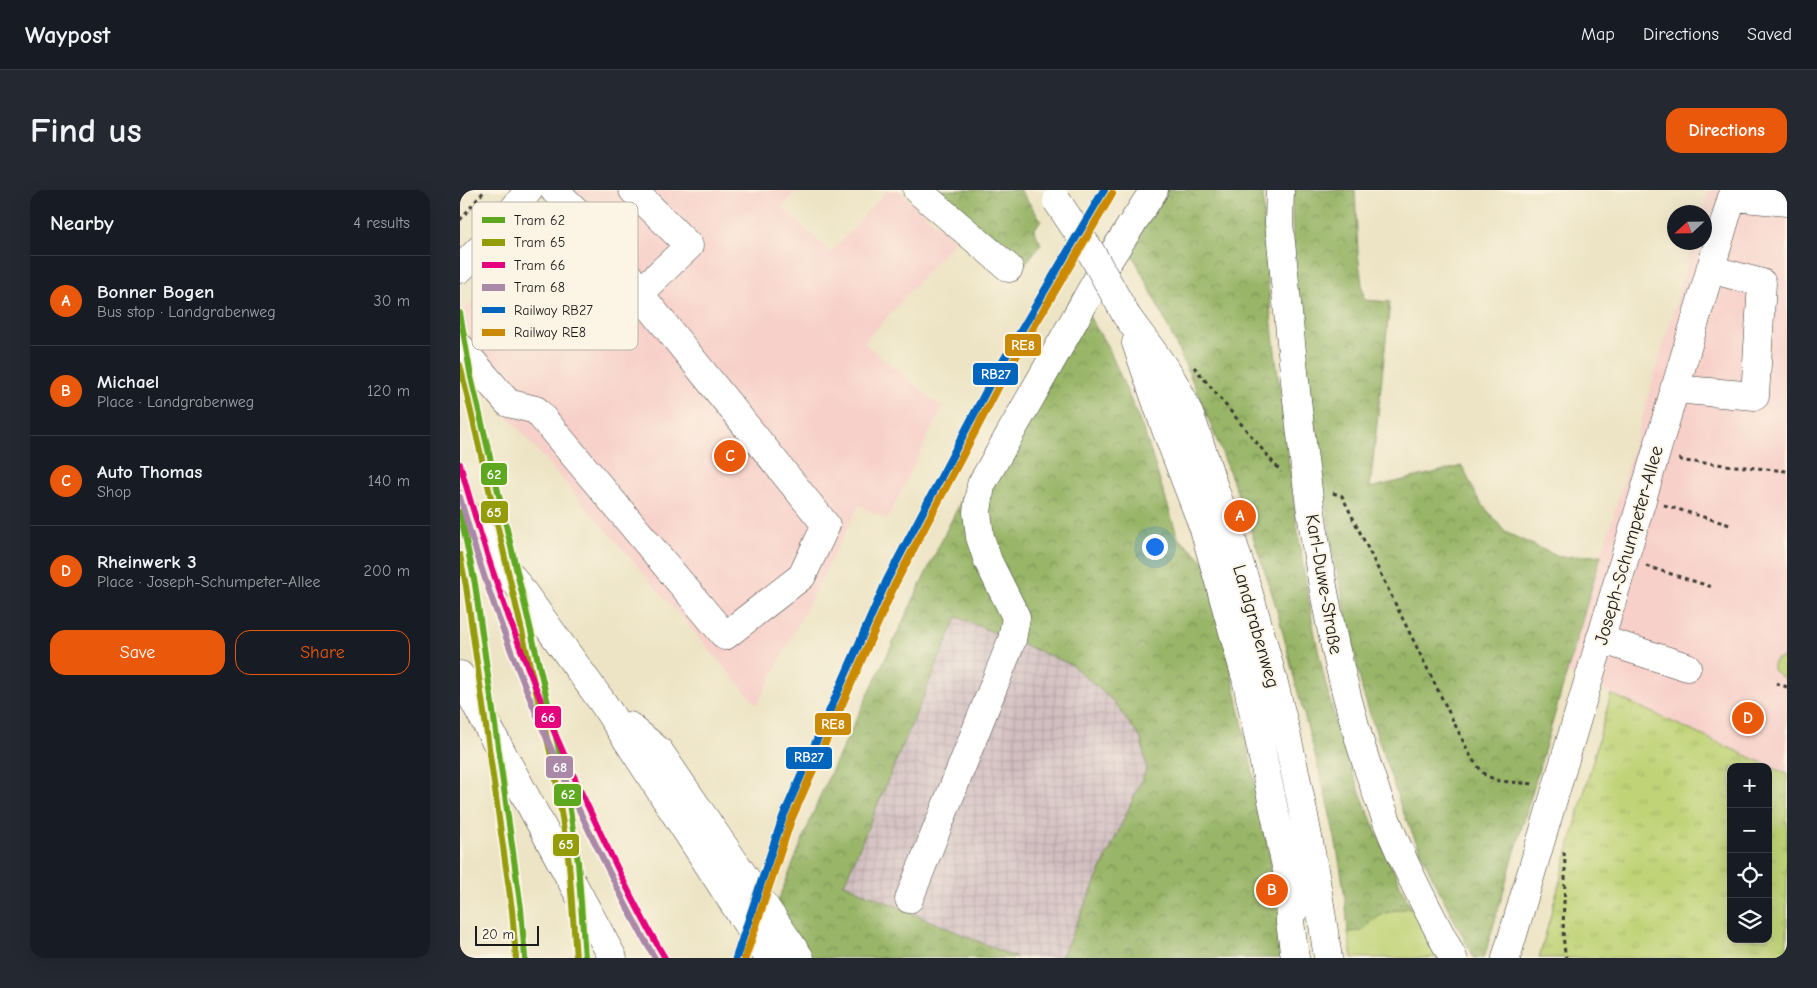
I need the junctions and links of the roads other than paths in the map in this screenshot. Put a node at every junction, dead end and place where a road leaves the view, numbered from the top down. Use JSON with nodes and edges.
{"nodes":[{"id":1,"x":529,"y":190,"type":"edge"},
{"id":2,"x":554,"y":190,"type":"edge"},
{"id":3,"x":633,"y":190,"type":"edge"},
{"id":4,"x":917,"y":190,"type":"edge"},
{"id":5,"x":1154,"y":190,"type":"edge"},
{"id":6,"x":1280,"y":190,"type":"edge"},
{"id":7,"x":1734,"y":193,"type":"edge"},
{"id":8,"x":1053,"y":196,"type":"edge"},
{"id":9,"x":519,"y":202,"type":"edge"},
{"id":10,"x":568,"y":202,"type":"edge"},
{"id":11,"x":1787,"y":202,"type":"edge"},
{"id":12,"x":472,"y":257,"type":"edge"},
{"id":13,"x":1009,"y":268,"type":"dead end"},
{"id":14,"x":460,"y":269,"type":"edge"},
{"id":15,"x":1710,"y":269,"type":"junction"},
{"id":16,"x":639,"y":293,"type":"joint"},
{"id":17,"x":1126,"y":315,"type":"junction"},
{"id":18,"x":460,"y":347,"type":"edge"},
{"id":19,"x":1674,"y":388,"type":"junction"},
{"id":20,"x":460,"y":505,"type":"edge"},
{"id":21,"x":1600,"y":639,"type":"junction"},
{"id":22,"x":1688,"y":667,"type":"dead end"},
{"id":23,"x":460,"y":675,"type":"edge"},
{"id":24,"x":604,"y":703,"type":"junction"},
{"id":25,"x":1290,"y":886,"type":"junction"},
{"id":26,"x":909,"y":899,"type":"dead end"},
{"id":27,"x":582,"y":900,"type":"junction"},
{"id":28,"x":1522,"y":901,"type":"junction"},
{"id":29,"x":609,"y":958,"type":"edge"},
{"id":30,"x":613,"y":958,"type":"edge"},
{"id":31,"x":769,"y":958,"type":"edge"},
{"id":32,"x":800,"y":958,"type":"edge"},
{"id":33,"x":1295,"y":958,"type":"edge"},
{"id":34,"x":1304,"y":958,"type":"edge"},
{"id":35,"x":1328,"y":958,"type":"edge"},
{"id":36,"x":1453,"y":958,"type":"edge"},
{"id":37,"x":1506,"y":958,"type":"edge"},
{"id":38,"x":1520,"y":958,"type":"edge"}],
"edges":[{"from":1,"to":9,"type":"main road"},
{"from":2,"to":10,"type":"main road"},
{"from":3,"to":16,"type":"main road"},
{"from":4,"to":13,"type":"main road"},
{"from":5,"to":26,"type":"main road"},
{"from":6,"to":36,"type":"main road","name":"Karl-Duwe-Straße"},
{"from":7,"to":11,"type":"main road"},
{"from":7,"to":15,"type":"main road","name":"Joseph-Schumpeter-Allee"},
{"from":8,"to":17,"type":"main road","name":"Landgrabenweg","bridge":true},
{"from":12,"to":14,"type":"main road"},
{"from":15,"to":19,"type":"main road","name":"Joseph-Schumpeter-Allee"},
{"from":15,"to":19,"type":"main road"},
{"from":16,"to":18,"type":"main road"},
{"from":17,"to":25,"type":"main road","name":"Landgrabenweg"},
{"from":17,"to":35,"type":"main road","name":"Landgrabenweg"},
{"from":19,"to":21,"type":"main road","name":"Joseph-Schumpeter-Allee"},
{"from":20,"to":24,"type":"main road"},
{"from":21,"to":22,"type":"main road"},
{"from":21,"to":28,"type":"main road","name":"Joseph-Schumpeter-Allee"},
{"from":23,"to":27,"type":"main road"},
{"from":24,"to":31,"type":"main road"},
{"from":24,"to":32,"type":"main road"},
{"from":25,"to":33,"type":"main road"},
{"from":25,"to":34,"type":"main road","name":"Landgrabenweg"},
{"from":27,"to":29,"type":"main road"},
{"from":27,"to":30,"type":"main road"},
{"from":28,"to":37,"type":"main road","name":"Joseph-Schumpeter-Allee"},
{"from":28,"to":38,"type":"main road","name":"Joseph-Schumpeter-Allee"}]}
